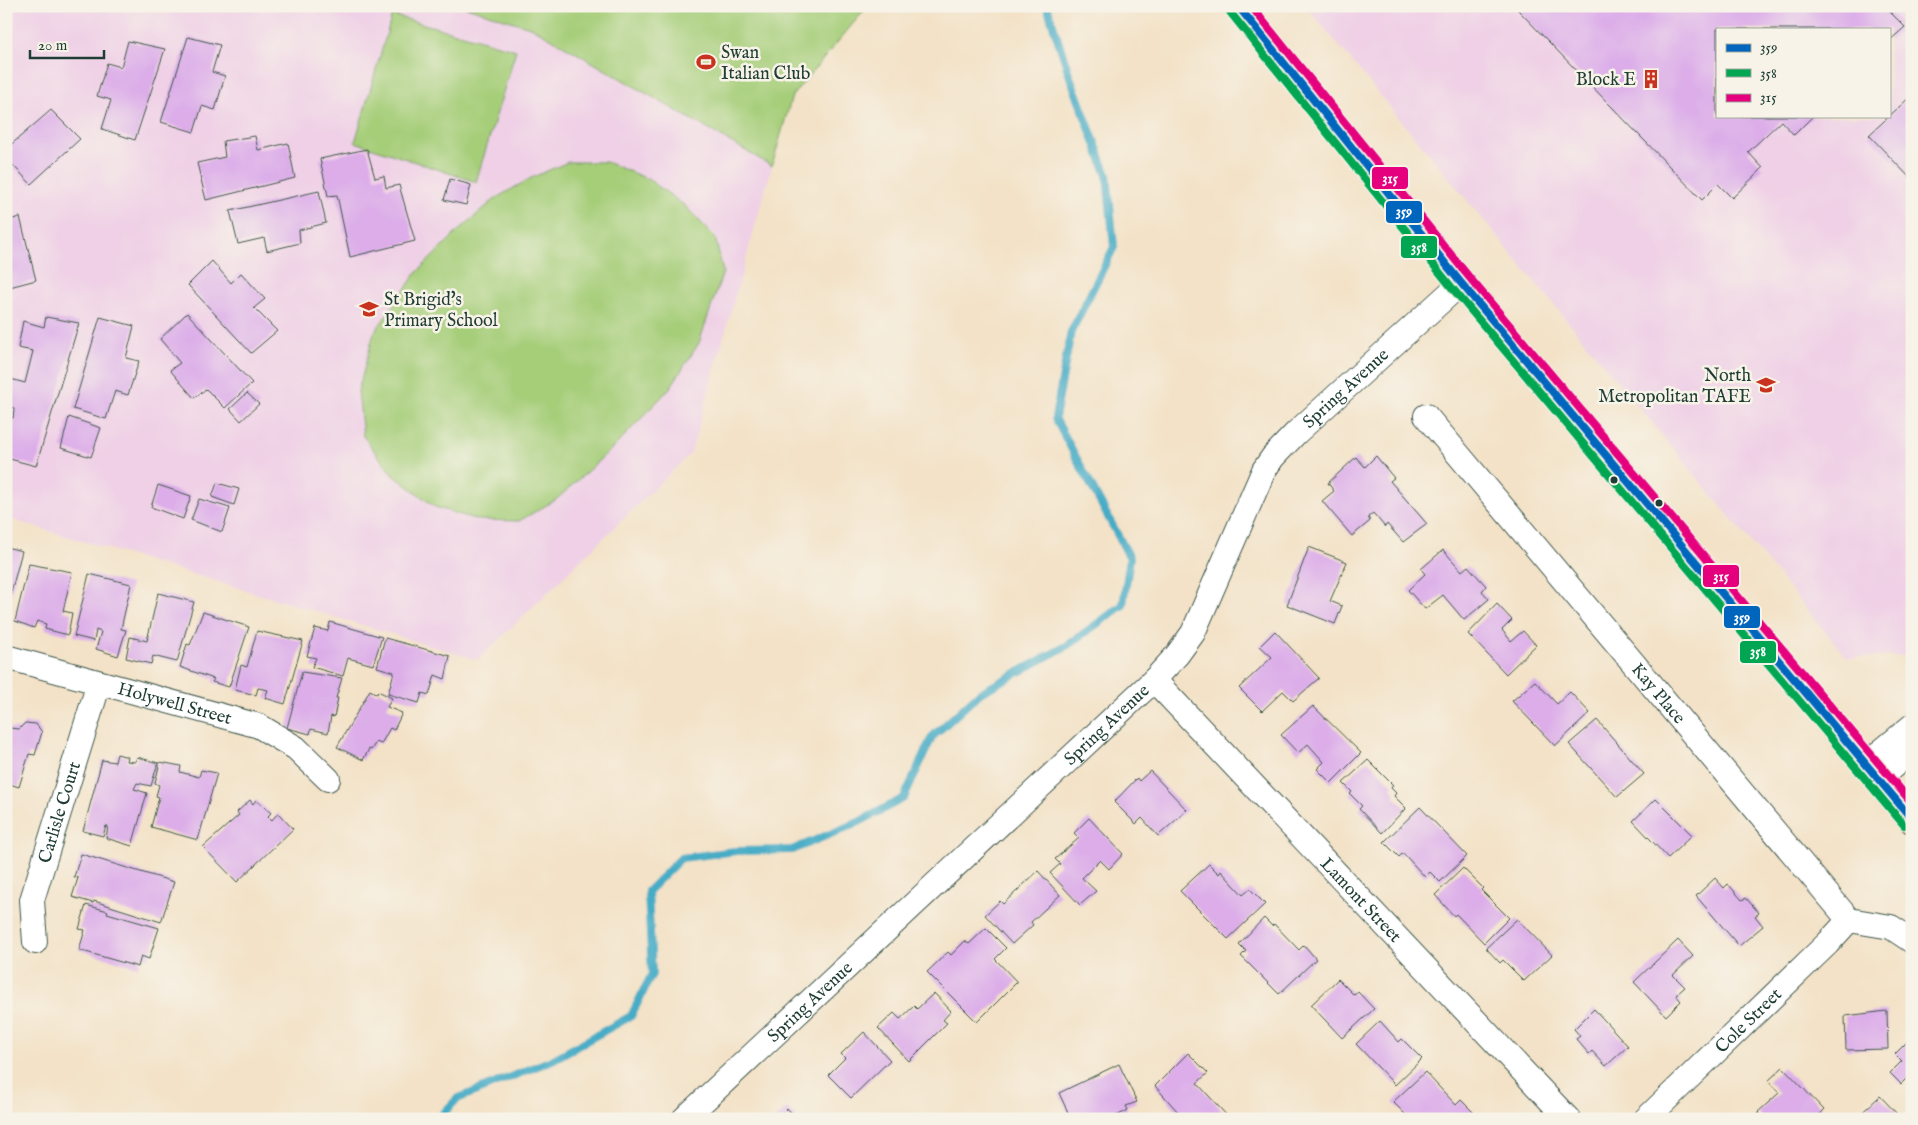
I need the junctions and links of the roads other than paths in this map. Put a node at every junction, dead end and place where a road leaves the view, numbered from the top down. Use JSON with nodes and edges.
{"nodes":[{"id":1,"x":1238,"y":6,"type":"edge"},
{"id":2,"x":1461,"y":283,"type":"junction"},
{"id":3,"x":1426,"y":416,"type":"dead end"},
{"id":4,"x":6,"y":657,"type":"edge"},
{"id":5,"x":1154,"y":680,"type":"junction"},
{"id":6,"x":99,"y":683,"type":"junction"},
{"id":7,"x":1912,"y":726,"type":"edge"},
{"id":8,"x":1912,"y":750,"type":"edge"},
{"id":9,"x":1872,"y":772,"type":"junction"},
{"id":10,"x":328,"y":779,"type":"dead end"},
{"id":11,"x":1912,"y":819,"type":"edge"},
{"id":12,"x":1848,"y":920,"type":"junction"},
{"id":13,"x":1912,"y":941,"type":"edge"},
{"id":14,"x":35,"y":942,"type":"dead end"},
{"id":15,"x":684,"y":1119,"type":"edge"},
{"id":16,"x":1568,"y":1119,"type":"edge"},
{"id":17,"x":1646,"y":1119,"type":"edge"}],
"edges":[{"from":1,"to":2,"type":"main road"},
{"from":2,"to":5,"type":"street","name":"Spring Avenue"},
{"from":2,"to":9,"type":"main road"},
{"from":3,"to":12,"type":"street","name":"Kay Place"},
{"from":4,"to":6,"type":"street","name":"Holywell Street"},
{"from":5,"to":15,"type":"street","name":"Spring Avenue"},
{"from":5,"to":16,"type":"street","name":"Lamont Street"},
{"from":6,"to":10,"type":"street","name":"Holywell Street"},
{"from":6,"to":14,"type":"street","name":"Carlisle Court"},
{"from":7,"to":9,"type":"street"},
{"from":8,"to":9,"type":"street"},
{"from":9,"to":11,"type":"main road"},
{"from":12,"to":13,"type":"street"},
{"from":12,"to":17,"type":"street","name":"Cole Street"}]}
